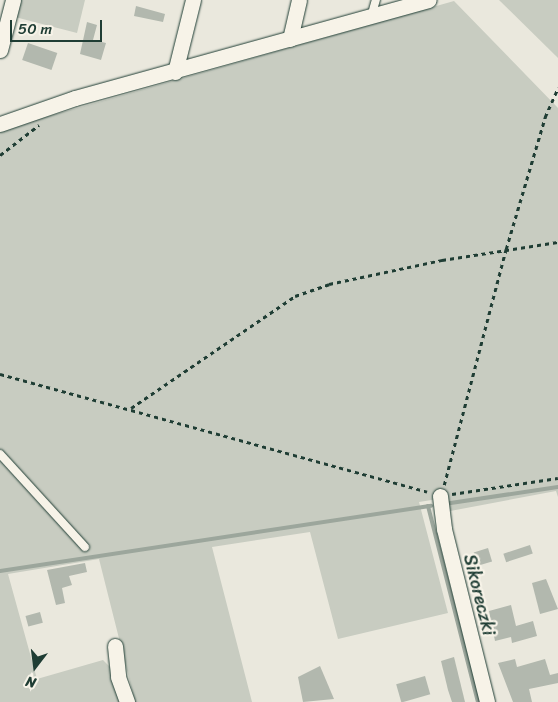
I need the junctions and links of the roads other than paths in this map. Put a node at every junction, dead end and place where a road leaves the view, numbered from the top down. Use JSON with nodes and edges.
{"nodes":[{"id":1,"x":13,"y":0,"type":"edge"},
{"id":2,"x":193,"y":0,"type":"edge"},
{"id":3,"x":299,"y":0,"type":"edge"},
{"id":4,"x":376,"y":0,"type":"edge"},
{"id":5,"x":429,"y":0,"type":"edge"},
{"id":6,"x":371,"y":17,"type":"junction"},
{"id":7,"x":290,"y":39,"type":"junction"},
{"id":8,"x":0,"y":50,"type":"edge"},
{"id":9,"x":174,"y":72,"type":"junction"},
{"id":10,"x":0,"y":124,"type":"edge"},
{"id":11,"x":0,"y":454,"type":"edge"},
{"id":12,"x":440,"y":496,"type":"road end"},
{"id":13,"x":85,"y":547,"type":"dead end"},
{"id":14,"x":115,"y":646,"type":"dead end"},
{"id":15,"x":127,"y":702,"type":"edge"},
{"id":16,"x":488,"y":702,"type":"edge"}],
"edges":[{"from":1,"to":8,"type":"street"},
{"from":2,"to":9,"type":"street"},
{"from":3,"to":7,"type":"street"},
{"from":4,"to":6,"type":"lane"},
{"from":5,"to":6,"type":"street"},
{"from":6,"to":7,"type":"street"},
{"from":7,"to":9,"type":"street"},
{"from":9,"to":10,"type":"street"},
{"from":11,"to":13,"type":"lane"},
{"from":12,"to":16,"type":"street","name":"Sikoreczki"},
{"from":14,"to":15,"type":"street"}]}
